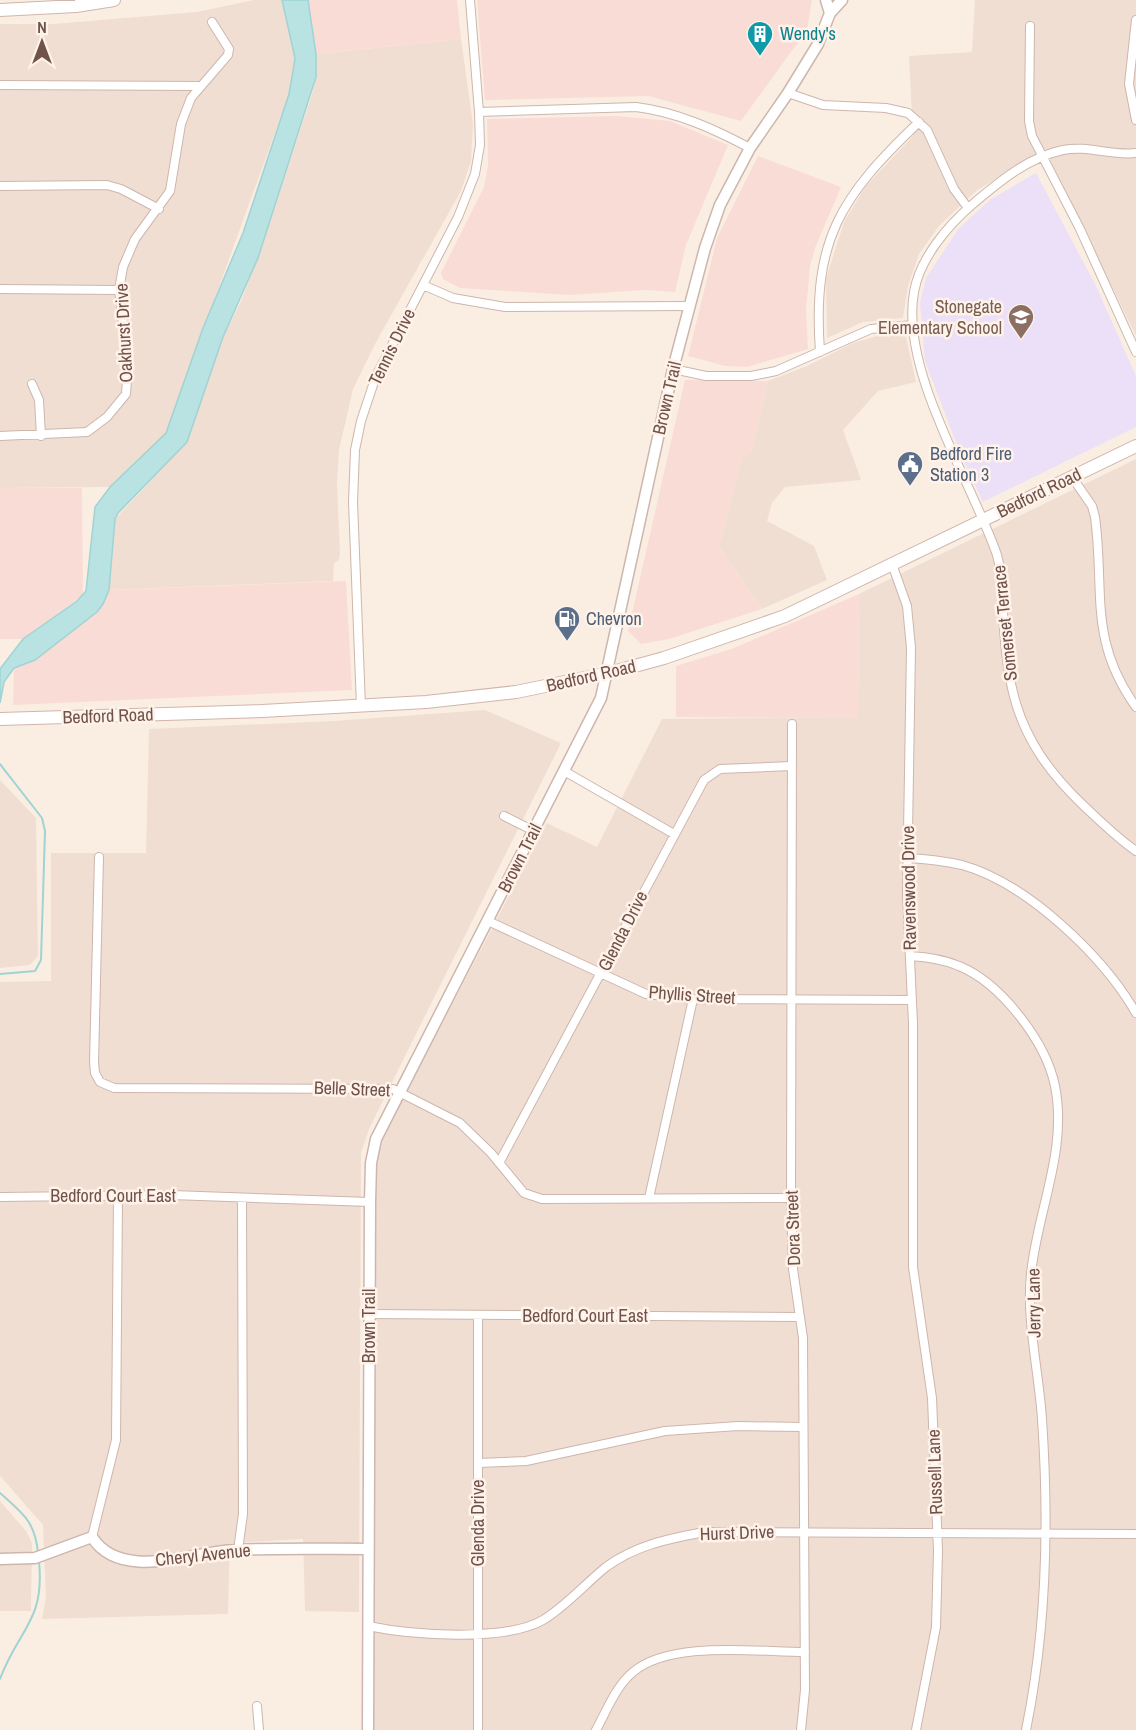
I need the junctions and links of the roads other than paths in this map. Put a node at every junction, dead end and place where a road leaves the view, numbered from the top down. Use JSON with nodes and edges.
{"nodes":[{"id":1,"x":114,"y":0,"type":"edge"},
{"id":2,"x":470,"y":0,"type":"edge"},
{"id":3,"x":826,"y":0,"type":"edge"},
{"id":4,"x":842,"y":0,"type":"edge"},
{"id":5,"x":0,"y":10,"type":"edge"},
{"id":6,"x":830,"y":14,"type":"junction"},
{"id":7,"x":1136,"y":20,"type":"edge"},
{"id":8,"x":212,"y":22,"type":"dead end"},
{"id":9,"x":1030,"y":26,"type":"dead end"},
{"id":10,"x":0,"y":85,"type":"edge"},
{"id":11,"x":201,"y":86,"type":"junction"},
{"id":12,"x":788,"y":93,"type":"junction"},
{"id":13,"x":479,"y":112,"type":"junction"},
{"id":14,"x":1136,"y":120,"type":"edge"},
{"id":15,"x":919,"y":122,"type":"junction"},
{"id":16,"x":750,"y":148,"type":"junction"},
{"id":17,"x":1136,"y":153,"type":"edge"},
{"id":18,"x":1041,"y":157,"type":"junction"},
{"id":19,"x":0,"y":186,"type":"edge"},
{"id":20,"x":968,"y":208,"type":"junction"},
{"id":21,"x":159,"y":209,"type":"junction"},
{"id":22,"x":423,"y":285,"type":"junction"},
{"id":23,"x":0,"y":289,"type":"edge"},
{"id":24,"x":119,"y":290,"type":"junction"},
{"id":25,"x":689,"y":306,"type":"junction"},
{"id":26,"x":912,"y":325,"type":"junction"},
{"id":27,"x":820,"y":352,"type":"junction"},
{"id":28,"x":1136,"y":352,"type":"edge"},
{"id":29,"x":673,"y":369,"type":"junction"},
{"id":30,"x":32,"y":384,"type":"dead end"},
{"id":31,"x":0,"y":436,"type":"edge"},
{"id":32,"x":41,"y":436,"type":"junction"},
{"id":33,"x":1136,"y":446,"type":"edge"},
{"id":34,"x":1072,"y":477,"type":"junction"},
{"id":35,"x":982,"y":521,"type":"junction"},
{"id":36,"x":892,"y":564,"type":"junction"},
{"id":37,"x":609,"y":673,"type":"junction"},
{"id":38,"x":361,"y":706,"type":"junction"},
{"id":39,"x":1136,"y":707,"type":"edge"},
{"id":40,"x":0,"y":719,"type":"edge"},
{"id":41,"x":792,"y":724,"type":"dead end"},
{"id":42,"x":791,"y":766,"type":"junction"},
{"id":43,"x":564,"y":771,"type":"junction"},
{"id":44,"x":504,"y":816,"type":"dead end"},
{"id":45,"x":534,"y":831,"type":"junction"},
{"id":46,"x":674,"y":834,"type":"junction"},
{"id":47,"x":1136,"y":851,"type":"edge"},
{"id":48,"x":99,"y":857,"type":"dead end"},
{"id":49,"x":907,"y":858,"type":"junction"},
{"id":50,"x":488,"y":921,"type":"junction"},
{"id":51,"x":910,"y":956,"type":"junction"},
{"id":52,"x":601,"y":974,"type":"junction"},
{"id":53,"x":693,"y":999,"type":"junction"},
{"id":54,"x":792,"y":999,"type":"junction"},
{"id":55,"x":912,"y":1000,"type":"junction"},
{"id":56,"x":1136,"y":1014,"type":"edge"},
{"id":57,"x":399,"y":1091,"type":"junction"},
{"id":58,"x":499,"y":1163,"type":"junction"},
{"id":59,"x":118,"y":1195,"type":"junction"},
{"id":60,"x":0,"y":1197,"type":"edge"},
{"id":61,"x":242,"y":1198,"type":"junction"},
{"id":62,"x":649,"y":1198,"type":"junction"},
{"id":63,"x":791,"y":1198,"type":"junction"},
{"id":64,"x":370,"y":1202,"type":"junction"},
{"id":65,"x":912,"y":1214,"type":"joint"},
{"id":66,"x":369,"y":1314,"type":"junction"},
{"id":67,"x":478,"y":1315,"type":"junction"},
{"id":68,"x":800,"y":1317,"type":"junction"},
{"id":69,"x":802,"y":1427,"type":"junction"},
{"id":70,"x":478,"y":1463,"type":"junction"},
{"id":71,"x":802,"y":1532,"type":"junction"},
{"id":72,"x":937,"y":1532,"type":"junction"},
{"id":73,"x":1044,"y":1533,"type":"junction"},
{"id":74,"x":1136,"y":1534,"type":"edge"},
{"id":75,"x":92,"y":1537,"type":"junction"},
{"id":76,"x":368,"y":1549,"type":"junction"},
{"id":77,"x":238,"y":1550,"type":"junction"},
{"id":78,"x":0,"y":1559,"type":"edge"},
{"id":79,"x":368,"y":1626,"type":"junction"},
{"id":80,"x":478,"y":1634,"type":"junction"},
{"id":81,"x":805,"y":1652,"type":"junction"},
{"id":82,"x":257,"y":1706,"type":"dead end"},
{"id":83,"x":259,"y":1730,"type":"edge"},
{"id":84,"x":368,"y":1730,"type":"edge"},
{"id":85,"x":478,"y":1730,"type":"edge"},
{"id":86,"x":596,"y":1730,"type":"edge"},
{"id":87,"x":801,"y":1730,"type":"edge"},
{"id":88,"x":916,"y":1730,"type":"edge"},
{"id":89,"x":1026,"y":1730,"type":"edge"}],
"edges":[{"from":1,"to":5,"type":"main road"},
{"from":2,"to":13,"type":"street","name":"Tennis Drive"},
{"from":3,"to":6,"type":"street"},
{"from":4,"to":6,"type":"street","name":"Brown Trail"},
{"from":6,"to":12,"type":"street","name":"Brown Trail"},
{"from":7,"to":14,"type":"street"},
{"from":8,"to":11,"type":"street","name":"Oakhurst Drive"},
{"from":9,"to":18,"type":"street"},
{"from":10,"to":11,"type":"street"},
{"from":11,"to":21,"type":"street","name":"Oakhurst Drive"},
{"from":12,"to":15,"type":"street"},
{"from":12,"to":16,"type":"street","name":"Brown Trail"},
{"from":13,"to":16,"type":"street"},
{"from":13,"to":22,"type":"street","name":"Tennis Drive"},
{"from":15,"to":20,"type":"street"},
{"from":15,"to":27,"type":"street"},
{"from":16,"to":25,"type":"street","name":"Brown Trail"},
{"from":17,"to":18,"type":"street","name":"Somerset Terrace"},
{"from":18,"to":20,"type":"street","name":"Somerset Terrace"},
{"from":18,"to":28,"type":"street"},
{"from":19,"to":21,"type":"street"},
{"from":20,"to":26,"type":"street","name":"Somerset Terrace"},
{"from":21,"to":24,"type":"street","name":"Oakhurst Drive"},
{"from":22,"to":25,"type":"street"},
{"from":22,"to":38,"type":"street","name":"Tennis Drive"},
{"from":23,"to":24,"type":"street"},
{"from":24,"to":32,"type":"street","name":"Oakhurst Drive"},
{"from":25,"to":29,"type":"street","name":"Brown Trail"},
{"from":26,"to":27,"type":"street"},
{"from":26,"to":35,"type":"street","name":"Somerset Terrace"},
{"from":27,"to":29,"type":"street"},
{"from":29,"to":37,"type":"street","name":"Brown Trail"},
{"from":30,"to":32,"type":"street"},
{"from":31,"to":32,"type":"street","name":"Oakhurst Drive"},
{"from":33,"to":34,"type":"main road","name":"Bedford Road"},
{"from":34,"to":35,"type":"main road","name":"Bedford Road"},
{"from":34,"to":39,"type":"street"},
{"from":35,"to":36,"type":"main road","name":"Bedford Road"},
{"from":35,"to":47,"type":"street","name":"Somerset Terrace"},
{"from":36,"to":37,"type":"main road","name":"Bedford Road"},
{"from":36,"to":49,"type":"street","name":"Ravenswood Drive"},
{"from":37,"to":38,"type":"main road","name":"Bedford Road"},
{"from":37,"to":43,"type":"street","name":"Brown Trail"},
{"from":38,"to":40,"type":"main road","name":"Bedford Road"},
{"from":41,"to":42,"type":"street","name":"Dora Street"},
{"from":42,"to":46,"type":"street","name":"Glenda Drive"},
{"from":42,"to":54,"type":"street","name":"Dora Street"},
{"from":43,"to":45,"type":"street","name":"Brown Trail"},
{"from":43,"to":46,"type":"street"},
{"from":44,"to":45,"type":"street"},
{"from":45,"to":50,"type":"street","name":"Brown Trail"},
{"from":46,"to":52,"type":"street","name":"Glenda Drive"},
{"from":48,"to":57,"type":"street","name":"Belle Street"},
{"from":49,"to":51,"type":"street","name":"Ravenswood Drive"},
{"from":49,"to":56,"type":"street"},
{"from":50,"to":52,"type":"street","name":"Phyllis Street"},
{"from":50,"to":57,"type":"street","name":"Brown Trail"},
{"from":51,"to":55,"type":"street","name":"Ravenswood Drive"},
{"from":51,"to":73,"type":"street","name":"Jerry Lane"},
{"from":52,"to":53,"type":"street","name":"Phyllis Street"},
{"from":52,"to":58,"type":"street","name":"Glenda Drive"},
{"from":53,"to":54,"type":"street","name":"Phyllis Street"},
{"from":53,"to":62,"type":"street"},
{"from":54,"to":55,"type":"street","name":"Phyllis Street"},
{"from":54,"to":63,"type":"street","name":"Dora Street"},
{"from":55,"to":65,"type":"street","name":"Ravenswood Drive"},
{"from":57,"to":58,"type":"street","name":"Belle Street"},
{"from":57,"to":64,"type":"street","name":"Brown Trail"},
{"from":58,"to":62,"type":"street","name":"Belle Street"},
{"from":59,"to":60,"type":"street","name":"Bedford Court East"},
{"from":59,"to":61,"type":"street","name":"Bedford Court East"},
{"from":59,"to":75,"type":"street"},
{"from":61,"to":64,"type":"street","name":"Bedford Court East"},
{"from":61,"to":77,"type":"street"},
{"from":62,"to":63,"type":"street","name":"Belle Street"},
{"from":63,"to":68,"type":"street","name":"Dora Street"},
{"from":64,"to":66,"type":"street","name":"Brown Trail"},
{"from":65,"to":72,"type":"street","name":"Russell Lane"},
{"from":66,"to":67,"type":"street","name":"Bedford Court East"},
{"from":66,"to":76,"type":"street","name":"Brown Trail"},
{"from":67,"to":68,"type":"street","name":"Bedford Court East"},
{"from":67,"to":70,"type":"street","name":"Glenda Drive"},
{"from":68,"to":69,"type":"street","name":"Dora Street"},
{"from":69,"to":70,"type":"street"},
{"from":69,"to":71,"type":"street","name":"Dora Street"},
{"from":70,"to":80,"type":"street","name":"Glenda Drive"},
{"from":71,"to":72,"type":"street","name":"Hurst Drive"},
{"from":71,"to":80,"type":"street","name":"Hurst Drive"},
{"from":71,"to":81,"type":"street","name":"Dora Street"},
{"from":72,"to":73,"type":"street","name":"Hurst Drive"},
{"from":72,"to":88,"type":"street","name":"Russell Lane"},
{"from":73,"to":74,"type":"street","name":"Hurst Drive"},
{"from":73,"to":89,"type":"street","name":"Jerry Lane"},
{"from":75,"to":77,"type":"street","name":"Cheryl Avenue"},
{"from":75,"to":78,"type":"street"},
{"from":76,"to":77,"type":"street","name":"Cheryl Avenue"},
{"from":76,"to":79,"type":"street","name":"Brown Trail"},
{"from":79,"to":80,"type":"street","name":"Hurst Drive"},
{"from":79,"to":84,"type":"street","name":"Brown Trail"},
{"from":80,"to":85,"type":"street","name":"Glenda Drive"},
{"from":81,"to":86,"type":"street"},
{"from":81,"to":87,"type":"street","name":"Dora Street"},
{"from":82,"to":83,"type":"street"}]}
